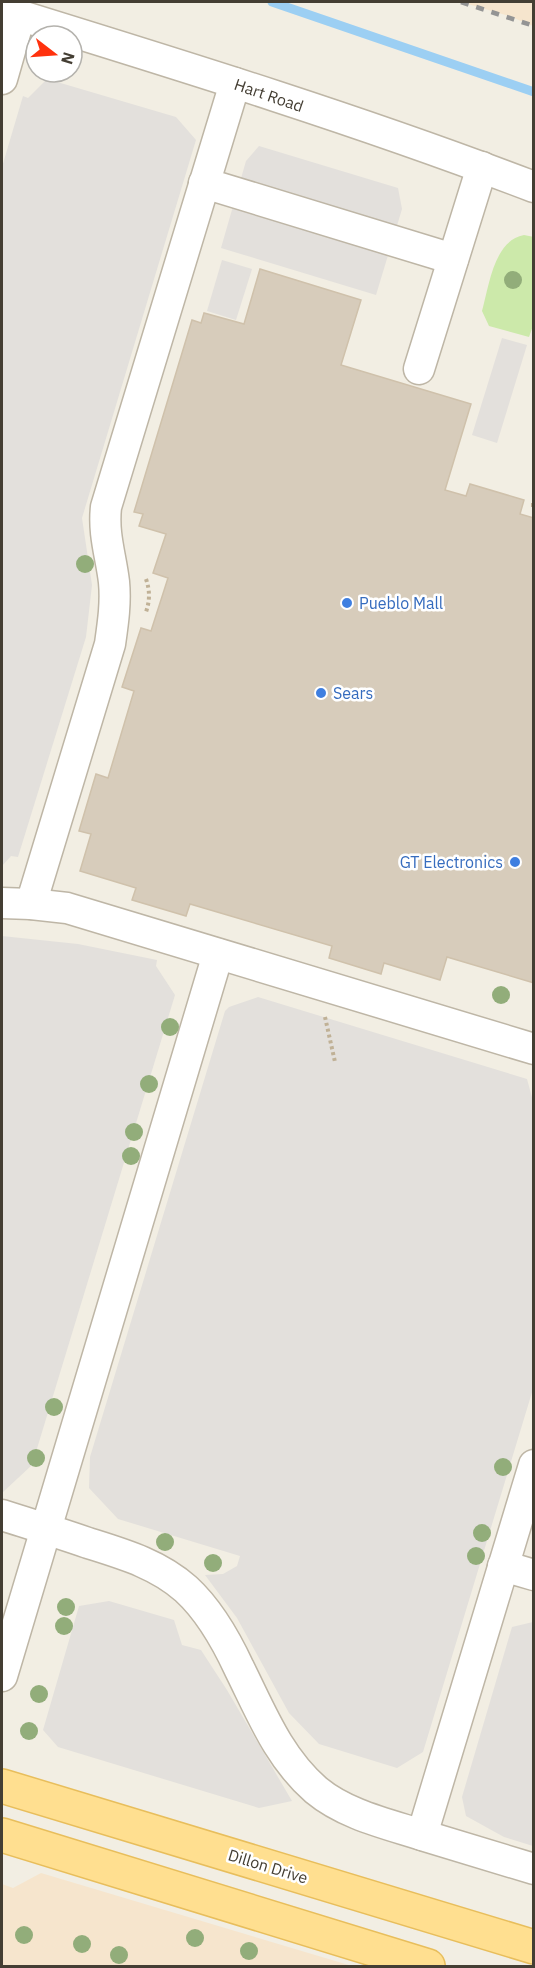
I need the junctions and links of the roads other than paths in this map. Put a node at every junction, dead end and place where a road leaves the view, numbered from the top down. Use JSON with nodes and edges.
{"nodes":[{"id":1,"x":11,"y":13,"type":"edge"},
{"id":2,"x":2,"y":79,"type":"edge"},
{"id":3,"x":235,"y":83,"type":"junction"},
{"id":4,"x":482,"y":167,"type":"junction"},
{"id":5,"x":204,"y":183,"type":"junction"},
{"id":6,"x":534,"y":187,"type":"edge"},
{"id":7,"x":453,"y":259,"type":"junction"},
{"id":8,"x":419,"y":369,"type":"dead end"},
{"id":9,"x":2,"y":903,"type":"edge"},
{"id":10,"x":31,"y":904,"type":"junction"},
{"id":11,"x":218,"y":954,"type":"junction"},
{"id":12,"x":534,"y":1049,"type":"edge"},
{"id":13,"x":534,"y":1465,"type":"edge"},
{"id":14,"x":2,"y":1515,"type":"edge"},
{"id":15,"x":46,"y":1529,"type":"junction"},
{"id":16,"x":503,"y":1566,"type":"junction"},
{"id":17,"x":534,"y":1575,"type":"edge"},
{"id":18,"x":2,"y":1676,"type":"edge"},
{"id":19,"x":2,"y":1786,"type":"edge"},
{"id":20,"x":2,"y":1835,"type":"edge"},
{"id":21,"x":422,"y":1835,"type":"junction"},
{"id":22,"x":534,"y":1869,"type":"edge"},
{"id":23,"x":534,"y":1947,"type":"edge"},
{"id":24,"x":428,"y":1966,"type":"edge"}],
"edges":[{"from":1,"to":2,"type":"street"},
{"from":1,"to":3,"type":"street","name":"Hart Road"},
{"from":3,"to":4,"type":"street","name":"Hart Road"},
{"from":3,"to":5,"type":"street"},
{"from":4,"to":6,"type":"street","name":"Hart Road"},
{"from":4,"to":7,"type":"street"},
{"from":5,"to":7,"type":"street"},
{"from":5,"to":10,"type":"street"},
{"from":7,"to":8,"type":"street"},
{"from":9,"to":10,"type":"street"},
{"from":10,"to":11,"type":"street"},
{"from":11,"to":12,"type":"street"},
{"from":11,"to":15,"type":"street"},
{"from":13,"to":16,"type":"street"},
{"from":14,"to":15,"type":"street"},
{"from":15,"to":18,"type":"street"},
{"from":15,"to":21,"type":"street"},
{"from":16,"to":17,"type":"street"},
{"from":16,"to":21,"type":"street"},
{"from":19,"to":23,"type":"main road","name":"Dillon Drive"},
{"from":20,"to":24,"type":"main road"},
{"from":21,"to":22,"type":"street"}]}
